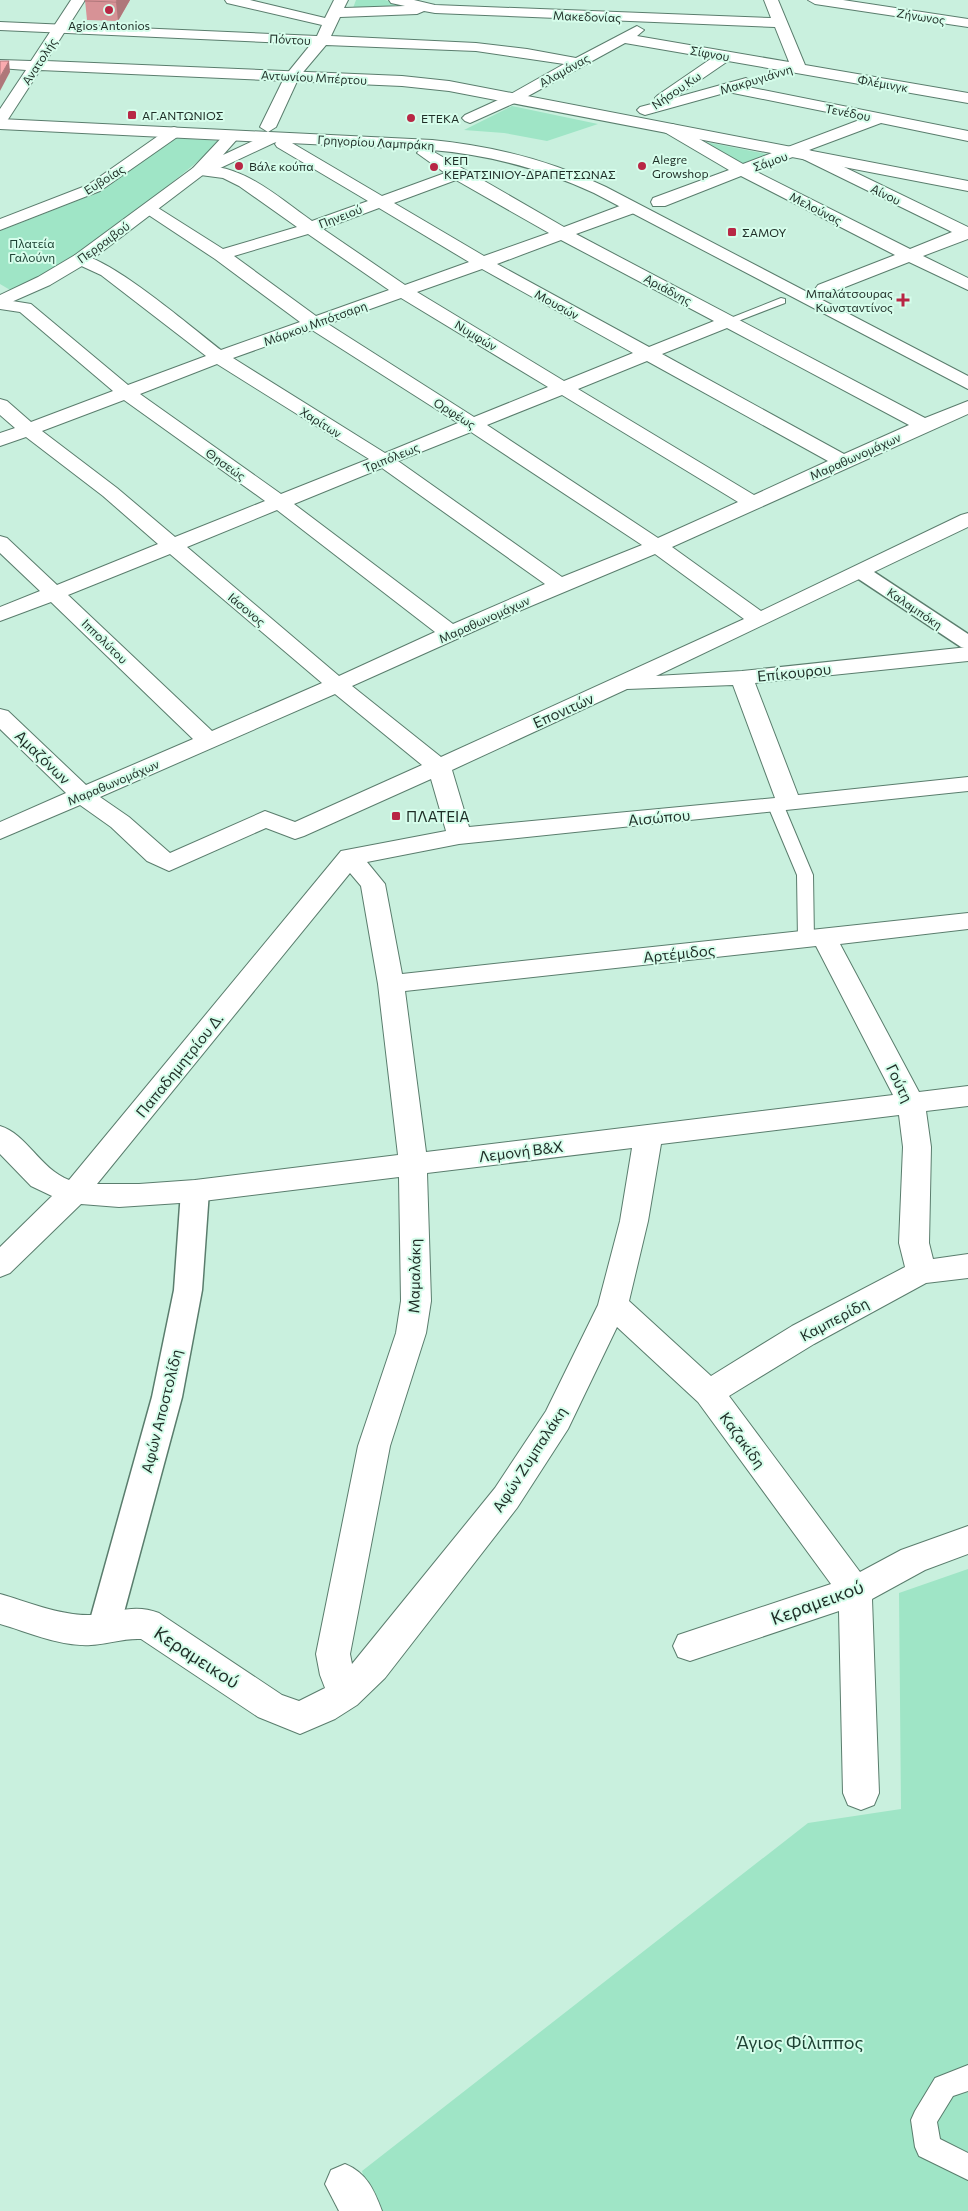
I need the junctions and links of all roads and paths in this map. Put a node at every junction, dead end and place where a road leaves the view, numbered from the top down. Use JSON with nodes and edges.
{"nodes":[{"id":1,"x":78,"y":0,"type":"edge"},
{"id":2,"x":232,"y":0,"type":"edge"},
{"id":3,"x":396,"y":0,"type":"edge"},
{"id":4,"x":771,"y":0,"type":"edge"},
{"id":5,"x":814,"y":0,"type":"edge"},
{"id":6,"x":435,"y":9,"type":"junction"},
{"id":7,"x":336,"y":12,"type":"edge"},
{"id":8,"x":656,"y":19,"type":"junction"},
{"id":9,"x":780,"y":23,"type":"junction"},
{"id":10,"x":968,"y":24,"type":"edge"},
{"id":11,"x":0,"y":26,"type":"edge"},
{"id":12,"x":60,"y":28,"type":"junction"},
{"id":13,"x":622,"y":38,"type":"junction"},
{"id":14,"x":322,"y":40,"type":"junction"},
{"id":15,"x":725,"y":56,"type":"junction"},
{"id":16,"x":579,"y":63,"type":"junction"},
{"id":17,"x":0,"y":64,"type":"edge"},
{"id":18,"x":36,"y":66,"type":"junction"},
{"id":19,"x":798,"y":68,"type":"junction"},
{"id":20,"x":292,"y":76,"type":"junction"},
{"id":21,"x":729,"y":88,"type":"junction"},
{"id":22,"x":514,"y":98,"type":"junction"},
{"id":23,"x":968,"y":98,"type":"edge"},
{"id":24,"x":645,"y":110,"type":"junction"},
{"id":25,"x":1,"y":118,"type":"edge"},
{"id":26,"x":470,"y":118,"type":"dead end"},
{"id":27,"x":880,"y":118,"type":"junction"},
{"id":28,"x":624,"y":119,"type":"junction"},
{"id":29,"x":667,"y":128,"type":"junction"},
{"id":30,"x":174,"y":132,"type":"junction"},
{"id":31,"x":276,"y":134,"type":"junction"},
{"id":32,"x":968,"y":136,"type":"edge"},
{"id":33,"x":231,"y":137,"type":"junction"},
{"id":34,"x":432,"y":145,"type":"junction"},
{"id":35,"x":800,"y":153,"type":"junction"},
{"id":36,"x":566,"y":158,"type":"dead end"},
{"id":37,"x":199,"y":171,"type":"junction"},
{"id":38,"x":743,"y":171,"type":"junction"},
{"id":39,"x":457,"y":174,"type":"junction"},
{"id":40,"x":968,"y":186,"type":"edge"},
{"id":41,"x":642,"y":193,"type":"dead end"},
{"id":42,"x":380,"y":201,"type":"junction"},
{"id":43,"x":659,"y":202,"type":"junction"},
{"id":44,"x":0,"y":208,"type":"edge"},
{"id":45,"x":631,"y":208,"type":"junction"},
{"id":46,"x":148,"y":210,"type":"junction"},
{"id":47,"x":31,"y":212,"type":"junction"},
{"id":48,"x":0,"y":225,"type":"edge"},
{"id":49,"x":310,"y":228,"type":"junction"},
{"id":50,"x":968,"y":233,"type":"edge"},
{"id":51,"x":563,"y":234,"type":"junction"},
{"id":52,"x":221,"y":255,"type":"junction"},
{"id":53,"x":911,"y":256,"type":"junction"},
{"id":54,"x":81,"y":259,"type":"junction"},
{"id":55,"x":484,"y":264,"type":"junction"},
{"id":56,"x":968,"y":285,"type":"edge"},
{"id":57,"x":824,"y":289,"type":"junction"},
{"id":58,"x":402,"y":291,"type":"junction"},
{"id":59,"x":841,"y":297,"type":"dead end"},
{"id":60,"x":782,"y":301,"type":"dead end"},
{"id":61,"x":0,"y":303,"type":"edge"},
{"id":62,"x":729,"y":321,"type":"junction"},
{"id":63,"x":315,"y":324,"type":"junction"},
{"id":64,"x":648,"y":354,"type":"junction"},
{"id":65,"x":220,"y":357,"type":"junction"},
{"id":66,"x":968,"y":383,"type":"edge"},
{"id":67,"x":565,"y":388,"type":"junction"},
{"id":68,"x":126,"y":393,"type":"junction"},
{"id":69,"x":0,"y":405,"type":"edge"},
{"id":70,"x":968,"y":408,"type":"edge"},
{"id":71,"x":474,"y":425,"type":"junction"},
{"id":72,"x":924,"y":425,"type":"junction"},
{"id":73,"x":28,"y":430,"type":"junction"},
{"id":74,"x":0,"y":440,"type":"edge"},
{"id":75,"x":382,"y":460,"type":"junction"},
{"id":76,"x":842,"y":462,"type":"junction"},
{"id":77,"x":279,"y":502,"type":"junction"},
{"id":78,"x":754,"y":503,"type":"junction"},
{"id":79,"x":968,"y":519,"type":"edge"},
{"id":80,"x":0,"y":542,"type":"edge"},
{"id":81,"x":171,"y":546,"type":"junction"},
{"id":82,"x":657,"y":546,"type":"junction"},
{"id":83,"x":861,"y":572,"type":"junction"},
{"id":84,"x":561,"y":586,"type":"junction"},
{"id":85,"x":55,"y":593,"type":"junction"},
{"id":86,"x":0,"y":614,"type":"edge"},
{"id":87,"x":758,"y":619,"type":"junction"},
{"id":88,"x":450,"y":633,"type":"junction"},
{"id":89,"x":968,"y":643,"type":"edge"},
{"id":90,"x":968,"y":654,"type":"edge"},
{"id":91,"x":742,"y":678,"type":"junction"},
{"id":92,"x":620,"y":684,"type":"junction"},
{"id":93,"x":337,"y":685,"type":"junction"},
{"id":94,"x":0,"y":716,"type":"edge"},
{"id":95,"x":209,"y":741,"type":"junction"},
{"id":96,"x":438,"y":767,"type":"junction"},
{"id":97,"x":968,"y":784,"type":"edge"},
{"id":98,"x":82,"y":795,"type":"junction"},
{"id":99,"x":783,"y":805,"type":"junction"},
{"id":100,"x":0,"y":831,"type":"edge"},
{"id":101,"x":459,"y":836,"type":"junction"},
{"id":102,"x":156,"y":855,"type":"joint"},
{"id":103,"x":350,"y":857,"type":"junction"},
{"id":104,"x":968,"y":921,"type":"edge"},
{"id":105,"x":815,"y":939,"type":"junction"},
{"id":106,"x":390,"y":984,"type":"junction"},
{"id":107,"x":968,"y":1096,"type":"edge"},
{"id":108,"x":911,"y":1103,"type":"junction"},
{"id":109,"x":648,"y":1135,"type":"junction"},
{"id":110,"x":0,"y":1136,"type":"edge"},
{"id":111,"x":412,"y":1164,"type":"junction"},
{"id":112,"x":195,"y":1191,"type":"junction"},
{"id":113,"x":74,"y":1193,"type":"junction"},
{"id":114,"x":0,"y":1265,"type":"edge"},
{"id":115,"x":968,"y":1266,"type":"edge"},
{"id":116,"x":921,"y":1272,"type":"junction"},
{"id":117,"x":612,"y":1306,"type":"junction"},
{"id":118,"x":709,"y":1393,"type":"junction"},
{"id":119,"x":968,"y":1540,"type":"edge"},
{"id":120,"x":855,"y":1591,"type":"junction"},
{"id":121,"x":0,"y":1609,"type":"edge"},
{"id":122,"x":104,"y":1627,"type":"junction"},
{"id":123,"x":690,"y":1646,"type":"dead end"},
{"id":124,"x":346,"y":1694,"type":"junction"},
{"id":125,"x":300,"y":1718,"type":"joint"},
{"id":126,"x":861,"y":1794,"type":"dead end"},
{"id":127,"x":968,"y":2078,"type":"edge"},
{"id":128,"x":968,"y":2167,"type":"edge"}],
"edges":[{"from":1,"to":12,"type":"street","name":"Ανατολής"},
{"from":2,"to":7,"type":"street"},
{"from":3,"to":6,"type":"street","name":"Μακεδονίας"},
{"from":4,"to":9,"type":"street","name":"Μακρυγιάννη"},
{"from":5,"to":10,"type":"street","name":"Ζήνωνος"},
{"from":6,"to":7,"type":"street"},
{"from":6,"to":8,"type":"street","name":"Μακεδονίας"},
{"from":7,"to":14,"type":"street"},
{"from":8,"to":9,"type":"street","name":"Μακεδονίας"},
{"from":8,"to":13,"type":"street","name":"Αλαμάνας"},
{"from":9,"to":19,"type":"street","name":"Μακρυγιάννη"},
{"from":11,"to":12,"type":"street","name":"Πόντου"},
{"from":12,"to":14,"type":"street","name":"Πόντου"},
{"from":12,"to":18,"type":"street","name":"Ανατολής"},
{"from":13,"to":15,"type":"street","name":"Σίφνου"},
{"from":13,"to":16,"type":"street","name":"Αλαμάνας"},
{"from":14,"to":16,"type":"street","name":"Πόντου"},
{"from":14,"to":20,"type":"street"},
{"from":15,"to":19,"type":"street","name":"Σίφνου"},
{"from":15,"to":24,"type":"street","name":"Νήσου Κω"},
{"from":16,"to":22,"type":"street","name":"Αλαμάνας"},
{"from":17,"to":18,"type":"street","name":"Αντωνίου Μπέρτου"},
{"from":18,"to":20,"type":"street","name":"Αντωνίου Μπέρτου"},
{"from":18,"to":25,"type":"street","name":"Ανατολής"},
{"from":19,"to":21,"type":"street","name":"Μακρυγιάννη"},
{"from":19,"to":23,"type":"street","name":"Φλέμινγκ"},
{"from":20,"to":22,"type":"street","name":"Αντωνίου Μπέρτου"},
{"from":20,"to":31,"type":"street"},
{"from":21,"to":24,"type":"street","name":"Μακρυγιάννη"},
{"from":21,"to":27,"type":"street","name":"Τενέδου"},
{"from":22,"to":26,"type":"street","name":"Αλαμάνας"},
{"from":22,"to":28,"type":"street","name":"Αντωνίου Μπέρτου"},
{"from":24,"to":28,"type":"street","name":"Νήσου Κω"},
{"from":25,"to":30,"type":"street","name":"Γρηγορίου Λαμπράκη"},
{"from":25,"to":31,"type":"street","name":"Γρηγορίου Λαμπράκη"},
{"from":27,"to":32,"type":"street","name":"Τενέδου"},
{"from":27,"to":35,"type":"street","name":"Σάμου"},
{"from":28,"to":29,"type":"street"},
{"from":29,"to":35,"type":"street"},
{"from":29,"to":38,"type":"street","name":"Μελούνας"},
{"from":30,"to":33,"type":"street","name":"Γρηγορίου Λαμπράκη"},
{"from":30,"to":47,"type":"street","name":"Ευβοίας"},
{"from":31,"to":33,"type":"street","name":"Γρηγορίου Λαμπράκη"},
{"from":31,"to":34,"type":"street","name":"Γρηγορίου Λαμπράκη"},
{"from":31,"to":36,"type":"street","name":"Γρηγορίου Λαμπράκη"},
{"from":31,"to":37,"type":"street","name":"Περραιβού"},
{"from":31,"to":42,"type":"street","name":"Μουσών"},
{"from":33,"to":37,"type":"street","name":"Περραιβού"},
{"from":34,"to":39,"type":"street","name":"Αριάδνης"},
{"from":34,"to":45,"type":"street","name":"Γρηγορίου Λαμπράκη"},
{"from":35,"to":38,"type":"street","name":"Σάμου"},
{"from":35,"to":40,"type":"street"},
{"from":35,"to":50,"type":"street","name":"Αίνου"},
{"from":37,"to":46,"type":"street","name":"Περραιβού"},
{"from":37,"to":49,"type":"street","name":"Νυμφών"},
{"from":38,"to":43,"type":"street","name":"Σάμου"},
{"from":38,"to":53,"type":"street","name":"Μελούνας"},
{"from":39,"to":42,"type":"street","name":"Πηνειού"},
{"from":39,"to":51,"type":"street","name":"Αριάδνης"},
{"from":41,"to":43,"type":"street"},
{"from":42,"to":49,"type":"street","name":"Πηνειού"},
{"from":42,"to":55,"type":"street","name":"Μουσών"},
{"from":43,"to":57,"type":"street"},
{"from":44,"to":47,"type":"street"},
{"from":45,"to":51,"type":"street","name":"Μάρκου Μπότσαρη"},
{"from":45,"to":66,"type":"street","name":"Γρηγορίου Λαμπράκη"},
{"from":46,"to":52,"type":"street","name":"Ορφέως"},
{"from":46,"to":54,"type":"street","name":"Περραιβού"},
{"from":47,"to":48,"type":"street","name":"Ευβοίας"},
{"from":49,"to":52,"type":"street","name":"Πηνειού"},
{"from":49,"to":58,"type":"street","name":"Νυμφών"},
{"from":50,"to":53,"type":"street"},
{"from":51,"to":55,"type":"street","name":"Μάρκου Μπότσαρη"},
{"from":51,"to":62,"type":"street","name":"Αριάδνης"},
{"from":52,"to":63,"type":"street","name":"Ορφέως"},
{"from":53,"to":56,"type":"street","name":"Μελούνας"},
{"from":53,"to":57,"type":"street"},
{"from":54,"to":61,"type":"street","name":"Περραιβού"},
{"from":54,"to":65,"type":"street","name":"Χαρίτων"},
{"from":55,"to":58,"type":"street","name":"Μάρκου Μπότσαρη"},
{"from":55,"to":64,"type":"street","name":"Μουσών"},
{"from":57,"to":59,"type":"street"},
{"from":58,"to":63,"type":"street","name":"Μάρκου Μπότσαρη"},
{"from":58,"to":67,"type":"street","name":"Νυμφών"},
{"from":60,"to":62,"type":"lane","name":"Τριπόλεως"},
{"from":61,"to":68,"type":"street","name":"Θησεώς"},
{"from":62,"to":64,"type":"street","name":"Τριπόλεως"},
{"from":62,"to":72,"type":"street","name":"Αριάδνης"},
{"from":63,"to":65,"type":"street","name":"Μάρκου Μπότσαρη"},
{"from":63,"to":71,"type":"street","name":"Ορφέως"},
{"from":64,"to":67,"type":"street","name":"Τριπόλεως"},
{"from":64,"to":76,"type":"street","name":"Μουσών"},
{"from":65,"to":68,"type":"street","name":"Μάρκου Μπότσαρη"},
{"from":65,"to":75,"type":"street","name":"Χαρίτων"},
{"from":67,"to":71,"type":"street","name":"Τριπόλεως"},
{"from":67,"to":78,"type":"street","name":"Νυμφών"},
{"from":68,"to":73,"type":"street","name":"Μάρκου Μπότσαρη"},
{"from":68,"to":77,"type":"street","name":"Θησεώς"},
{"from":69,"to":73,"type":"street","name":"Ιάσονος"},
{"from":70,"to":72,"type":"street","name":"Μαραθωνομάχων"},
{"from":71,"to":75,"type":"street","name":"Τριπόλεως"},
{"from":71,"to":82,"type":"street","name":"Ορφέως"},
{"from":72,"to":76,"type":"street","name":"Μαραθωνομάχων"},
{"from":73,"to":74,"type":"street","name":"Μάρκου Μπότσαρη"},
{"from":73,"to":81,"type":"street","name":"Ιάσονος"},
{"from":75,"to":77,"type":"street","name":"Τριπόλεως"},
{"from":75,"to":84,"type":"street","name":"Χαρίτων"},
{"from":76,"to":78,"type":"street","name":"Μαραθωνομάχων"},
{"from":77,"to":81,"type":"street","name":"Τριπόλεως"},
{"from":77,"to":88,"type":"street","name":"Θησεώς"},
{"from":78,"to":82,"type":"street","name":"Μαραθωνομάχων"},
{"from":79,"to":83,"type":"street","name":"Επονιτών"},
{"from":80,"to":85,"type":"street","name":"Ιππολύτου"},
{"from":81,"to":85,"type":"street","name":"Τριπόλεως"},
{"from":81,"to":93,"type":"street","name":"Ιάσονος"},
{"from":82,"to":84,"type":"street","name":"Μαραθωνομάχων"},
{"from":82,"to":87,"type":"street","name":"Ορφέως"},
{"from":83,"to":87,"type":"street","name":"Επονιτών"},
{"from":83,"to":89,"type":"street","name":"Καλαμπόκη"},
{"from":84,"to":88,"type":"street","name":"Μαραθωνομάχων"},
{"from":85,"to":86,"type":"street","name":"Τριπόλεως"},
{"from":85,"to":95,"type":"street","name":"Ιππολύτου"},
{"from":87,"to":92,"type":"street","name":"Επονιτών"},
{"from":88,"to":93,"type":"street","name":"Μαραθωνομάχων"},
{"from":90,"to":91,"type":"street","name":"Επίκουρου"},
{"from":91,"to":92,"type":"street","name":"Επίκουρου"},
{"from":91,"to":99,"type":"street","name":"Γούτη"},
{"from":92,"to":96,"type":"street","name":"Επονιτών"},
{"from":93,"to":95,"type":"street","name":"Μαραθωνομάχων"},
{"from":93,"to":96,"type":"street","name":"Ιάσονος"},
{"from":94,"to":98,"type":"street","name":"Αμαζόνων"},
{"from":95,"to":98,"type":"street","name":"Μαραθωνομάχων"},
{"from":96,"to":101,"type":"street"},
{"from":96,"to":102,"type":"street","name":"Επονιτών"},
{"from":97,"to":99,"type":"street","name":"Αισώπου"},
{"from":98,"to":100,"type":"street","name":"Μαραθωνομάχων"},
{"from":98,"to":102,"type":"street","name":"Αμαζόνων"},
{"from":99,"to":101,"type":"street","name":"Αισώπου"},
{"from":99,"to":105,"type":"lane","name":"Γούτη"},
{"from":101,"to":103,"type":"street","name":"Αισώπου"},
{"from":103,"to":106,"type":"street","name":"Μαμαλάκη"},
{"from":103,"to":113,"type":"street","name":"Παπαδημητρίου Δ."},
{"from":104,"to":105,"type":"street","name":"Αρτέμιδος"},
{"from":105,"to":106,"type":"street","name":"Αρτέμιδος"},
{"from":105,"to":108,"type":"street","name":"Γούτη"},
{"from":106,"to":111,"type":"street","name":"Μαμαλάκη"},
{"from":107,"to":108,"type":"street","name":"Λεμονή Β&Χ"},
{"from":108,"to":109,"type":"street","name":"Λεμονή Β&Χ"},
{"from":108,"to":116,"type":"street","name":"Γούτη"},
{"from":109,"to":111,"type":"street","name":"Λεμονή Β&Χ"},
{"from":109,"to":117,"type":"street","name":"Αφών Ζυμπαλάκη"},
{"from":110,"to":113,"type":"street"},
{"from":111,"to":112,"type":"street","name":"Λεμονή Β&Χ"},
{"from":111,"to":124,"type":"street","name":"Μαμαλάκη"},
{"from":112,"to":113,"type":"street","name":"Λεμονή Β&Χ"},
{"from":112,"to":122,"type":"street","name":"Αφών Αποστολίδη"},
{"from":113,"to":114,"type":"street","name":"Παπαδημητρίου Δ."},
{"from":115,"to":116,"type":"street","name":"Καμπερίδη"},
{"from":116,"to":118,"type":"street","name":"Καμπερίδη"},
{"from":117,"to":118,"type":"street","name":"Καζακίδη"},
{"from":117,"to":124,"type":"street","name":"Αφών Ζυμπαλάκη"},
{"from":118,"to":120,"type":"street","name":"Καζακίδη"},
{"from":119,"to":120,"type":"street","name":"Κεραμεικού"},
{"from":120,"to":123,"type":"street","name":"Κεραμεικού"},
{"from":120,"to":126,"type":"street"},
{"from":121,"to":122,"type":"street","name":"Κεραμεικού"},
{"from":122,"to":125,"type":"street","name":"Κεραμεικού"},
{"from":124,"to":125,"type":"street","name":"Αφών Ζυμπαλάκη"},
{"from":127,"to":128,"type":"lane"}]}
